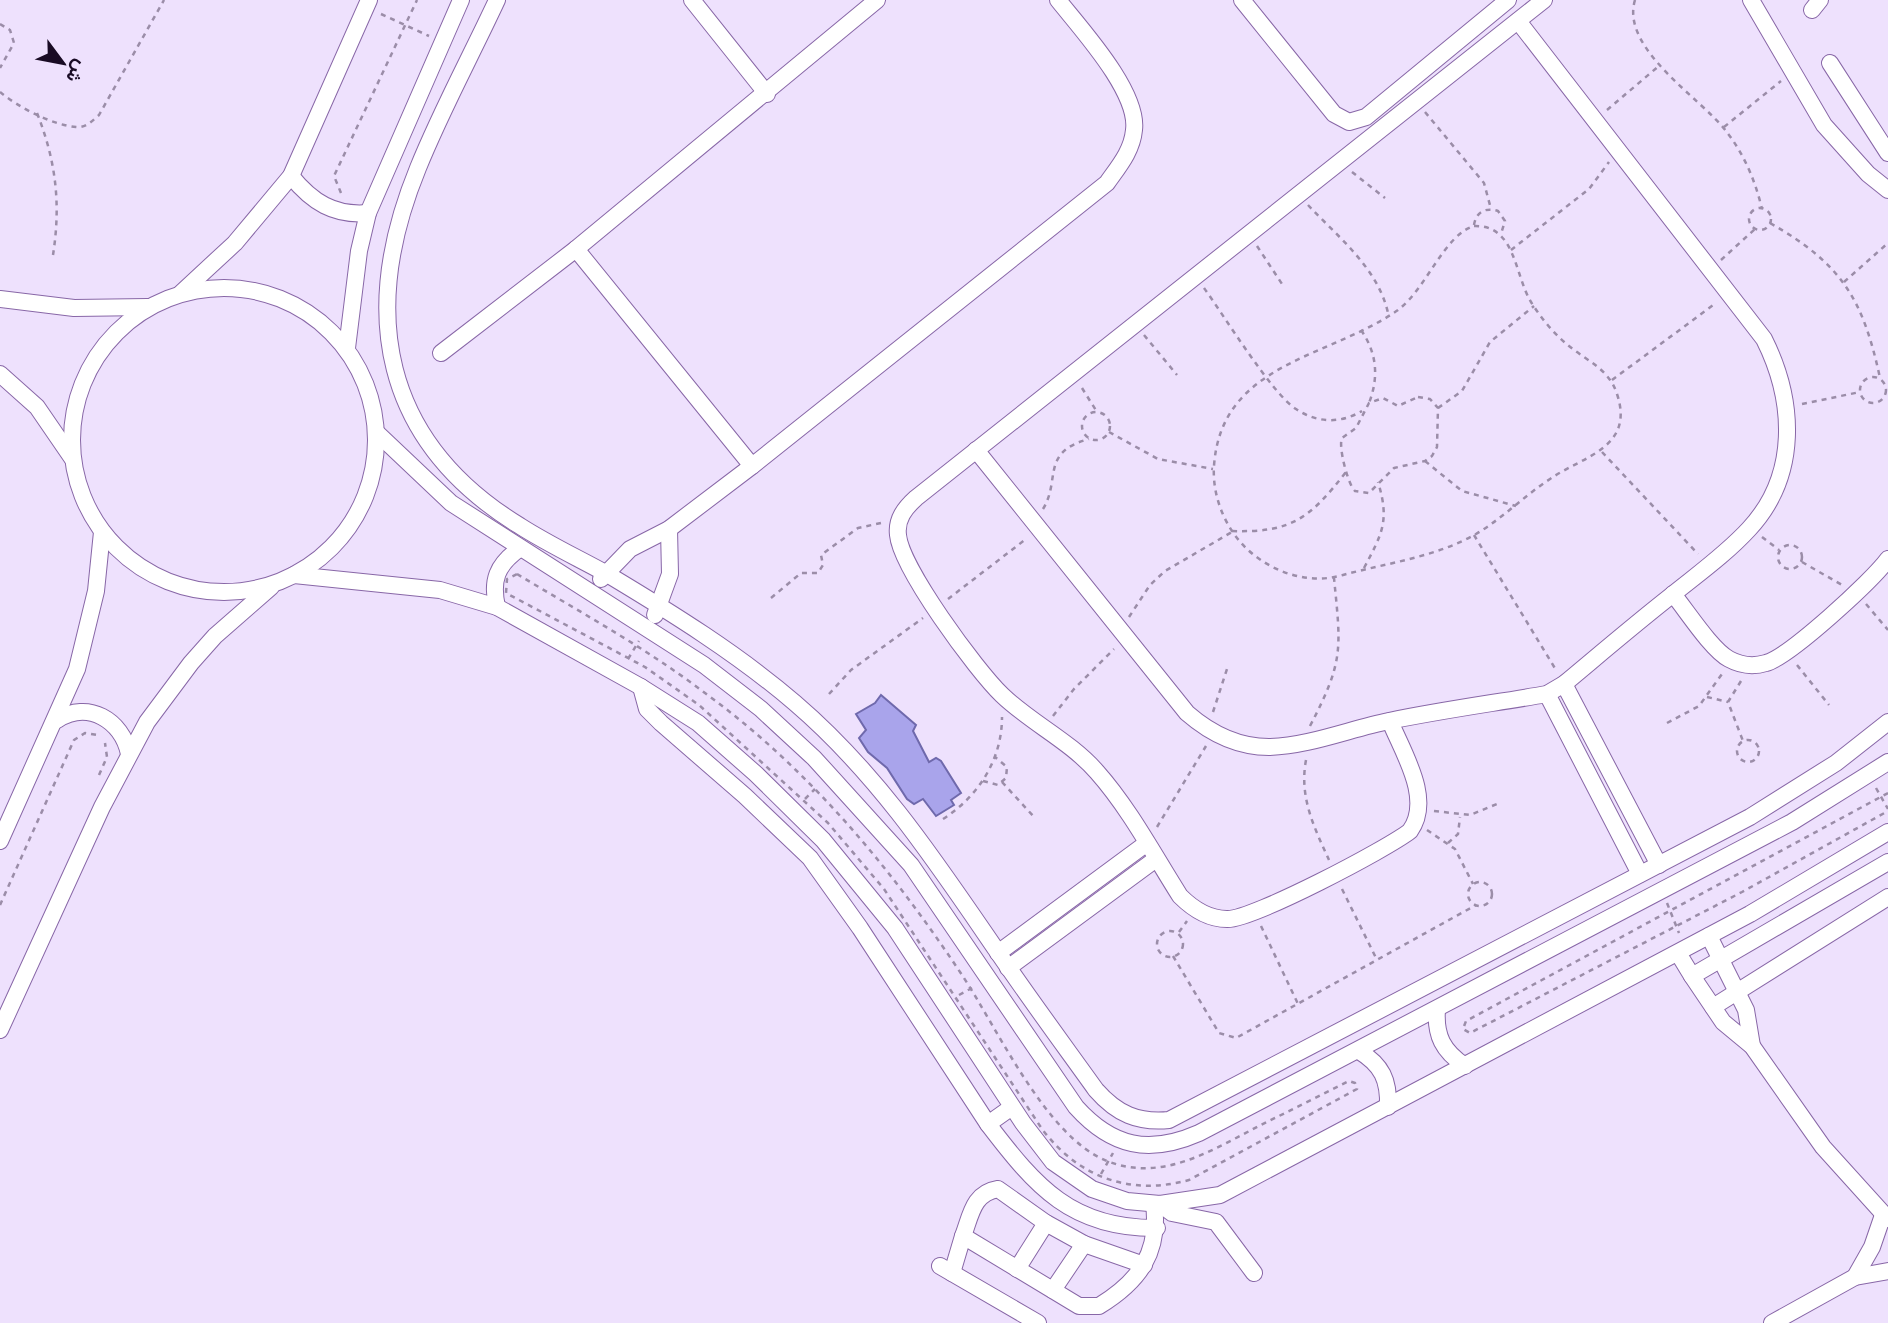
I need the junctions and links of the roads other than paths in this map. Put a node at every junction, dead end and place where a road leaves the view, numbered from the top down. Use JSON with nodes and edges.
{"nodes":[{"id":1,"x":461,"y":0,"type":"edge"},
{"id":2,"x":497,"y":0,"type":"edge"},
{"id":3,"x":692,"y":0,"type":"edge"},
{"id":4,"x":877,"y":0,"type":"edge"},
{"id":5,"x":1058,"y":0,"type":"edge"},
{"id":6,"x":1242,"y":0,"type":"edge"},
{"id":7,"x":1544,"y":0,"type":"edge"},
{"id":8,"x":1505,"y":1,"type":"edge"},
{"id":9,"x":1757,"y":2,"type":"edge"},
{"id":10,"x":367,"y":4,"type":"edge"},
{"id":11,"x":1518,"y":21,"type":"junction"},
{"id":12,"x":1830,"y":63,"type":"dead end"},
{"id":13,"x":767,"y":94,"type":"junction"},
{"id":14,"x":1888,"y":153,"type":"edge"},
{"id":15,"x":291,"y":176,"type":"junction"},
{"id":16,"x":1888,"y":190,"type":"edge"},
{"id":17,"x":368,"y":212,"type":"junction"},
{"id":18,"x":576,"y":249,"type":"junction"},
{"id":19,"x":181,"y":293,"type":"junction"},
{"id":20,"x":0,"y":299,"type":"edge"},
{"id":21,"x":148,"y":307,"type":"junction"},
{"id":22,"x":347,"y":348,"type":"junction"},
{"id":23,"x":441,"y":353,"type":"dead end"},
{"id":24,"x":0,"y":374,"type":"edge"},
{"id":25,"x":376,"y":432,"type":"junction"},
{"id":26,"x":976,"y":450,"type":"junction"},
{"id":27,"x":72,"y":458,"type":"junction"},
{"id":28,"x":752,"y":466,"type":"junction"},
{"id":29,"x":669,"y":529,"type":"junction"},
{"id":30,"x":102,"y":532,"type":"junction"},
{"id":31,"x":520,"y":549,"type":"junction"},
{"id":32,"x":1888,"y":559,"type":"edge"},
{"id":33,"x":605,"y":573,"type":"junction"},
{"id":34,"x":294,"y":575,"type":"junction"},
{"id":35,"x":271,"y":587,"type":"junction"},
{"id":36,"x":591,"y":592,"type":"junction"},
{"id":37,"x":1673,"y":594,"type":"junction"},
{"id":38,"x":497,"y":607,"type":"junction"},
{"id":39,"x":660,"y":607,"type":"junction"},
{"id":40,"x":649,"y":626,"type":"junction"},
{"id":41,"x":1564,"y":684,"type":"junction"},
{"id":42,"x":642,"y":687,"type":"junction"},
{"id":43,"x":1547,"y":694,"type":"junction"},
{"id":44,"x":57,"y":720,"type":"junction"},
{"id":45,"x":1390,"y":721,"type":"junction"},
{"id":46,"x":1888,"y":722,"type":"edge"},
{"id":47,"x":129,"y":754,"type":"junction"},
{"id":48,"x":1888,"y":762,"type":"edge"},
{"id":49,"x":18,"y":803,"type":"junction"},
{"id":50,"x":0,"y":816,"type":"edge"},
{"id":51,"x":1640,"y":829,"type":"junction"},
{"id":52,"x":1888,"y":832,"type":"edge"},
{"id":53,"x":1622,"y":838,"type":"junction"},
{"id":54,"x":0,"y":841,"type":"edge"},
{"id":55,"x":1147,"y":843,"type":"junction"},
{"id":56,"x":1156,"y":859,"type":"junction"},
{"id":57,"x":1888,"y":862,"type":"edge"},
{"id":58,"x":1659,"y":865,"type":"junction"},
{"id":59,"x":1640,"y":874,"type":"junction"},
{"id":60,"x":1888,"y":897,"type":"edge"},
{"id":61,"x":1709,"y":936,"type":"junction"},
{"id":62,"x":1682,"y":951,"type":"junction"},
{"id":63,"x":998,"y":953,"type":"junction"},
{"id":64,"x":1720,"y":960,"type":"junction"},
{"id":65,"x":1008,"y":968,"type":"junction"},
{"id":66,"x":1692,"y":976,"type":"junction"},
{"id":67,"x":1738,"y":991,"type":"junction"},
{"id":68,"x":1713,"y":1007,"type":"junction"},
{"id":69,"x":1437,"y":1009,"type":"junction"},
{"id":70,"x":0,"y":1030,"type":"edge"},
{"id":71,"x":1752,"y":1046,"type":"junction"},
{"id":72,"x":1359,"y":1051,"type":"junction"},
{"id":73,"x":1465,"y":1066,"type":"junction"},
{"id":74,"x":1012,"y":1107,"type":"junction"},
{"id":75,"x":1388,"y":1107,"type":"junction"},
{"id":76,"x":988,"y":1124,"type":"junction"},
{"id":77,"x":1157,"y":1204,"type":"junction"},
{"id":78,"x":1886,"y":1217,"type":"edge"},
{"id":79,"x":1046,"y":1223,"type":"junction"},
{"id":80,"x":1157,"y":1228,"type":"junction"},
{"id":81,"x":963,"y":1237,"type":"junction"},
{"id":82,"x":1084,"y":1244,"type":"junction"},
{"id":83,"x":1144,"y":1265,"type":"junction"},
{"id":84,"x":1017,"y":1269,"type":"junction"},
{"id":85,"x":1888,"y":1271,"type":"edge"},
{"id":86,"x":1254,"y":1273,"type":"dead end"},
{"id":87,"x":1855,"y":1278,"type":"junction"},
{"id":88,"x":1053,"y":1290,"type":"junction"},
{"id":89,"x":1038,"y":1323,"type":"edge"},
{"id":90,"x":1772,"y":1323,"type":"edge"}],
"edges":[{"from":1,"to":17,"type":"street"},
{"from":2,"to":33,"type":"street"},
{"from":3,"to":13,"type":"street"},
{"from":4,"to":13,"type":"street"},
{"from":5,"to":28,"type":"street"},
{"from":6,"to":8,"type":"street"},
{"from":7,"to":11,"type":"street"},
{"from":9,"to":16,"type":"street"},
{"from":10,"to":15,"type":"street"},
{"from":11,"to":26,"type":"street"},
{"from":11,"to":37,"type":"street"},
{"from":12,"to":14,"type":"street"},
{"from":13,"to":18,"type":"street"},
{"from":15,"to":17,"type":"street"},
{"from":15,"to":19,"type":"street"},
{"from":17,"to":22,"type":"street"},
{"from":18,"to":23,"type":"street"},
{"from":18,"to":28,"type":"street"},
{"from":19,"to":21,"type":"street"},
{"from":19,"to":22,"type":"street"},
{"from":20,"to":21,"type":"street"},
{"from":21,"to":27,"type":"street"},
{"from":22,"to":25,"type":"street"},
{"from":24,"to":27,"type":"street"},
{"from":25,"to":31,"type":"street"},
{"from":25,"to":34,"type":"street"},
{"from":26,"to":45,"type":"street"},
{"from":26,"to":55,"type":"street"},
{"from":27,"to":30,"type":"street"},
{"from":28,"to":29,"type":"street"},
{"from":29,"to":33,"type":"street"},
{"from":29,"to":39,"type":"street"},
{"from":30,"to":35,"type":"street"},
{"from":30,"to":44,"type":"street"},
{"from":31,"to":36,"type":"street"},
{"from":31,"to":38,"type":"street"},
{"from":32,"to":37,"type":"street"},
{"from":33,"to":36,"type":"street"},
{"from":33,"to":39,"type":"street"},
{"from":34,"to":35,"type":"street"},
{"from":34,"to":38,"type":"street"},
{"from":35,"to":47,"type":"street"},
{"from":36,"to":40,"type":"street"},
{"from":37,"to":41,"type":"street"},
{"from":38,"to":42,"type":"street"},
{"from":39,"to":40,"type":"street"},
{"from":39,"to":63,"type":"street"},
{"from":40,"to":72,"type":"street"},
{"from":41,"to":43,"type":"street"},
{"from":41,"to":51,"type":"street"},
{"from":42,"to":74,"type":"street"},
{"from":42,"to":76,"type":"street"},
{"from":43,"to":45,"type":"street"},
{"from":43,"to":53,"type":"street"},
{"from":44,"to":47,"type":"street"},
{"from":44,"to":49,"type":"street"},
{"from":45,"to":56,"type":"street"},
{"from":46,"to":58,"type":"street"},
{"from":47,"to":70,"type":"street"},
{"from":48,"to":69,"type":"street"},
{"from":49,"to":50,"type":"street"},
{"from":49,"to":54,"type":"street"},
{"from":51,"to":53,"type":"street"},
{"from":51,"to":58,"type":"street"},
{"from":52,"to":61,"type":"street"},
{"from":53,"to":59,"type":"street"},
{"from":55,"to":56,"type":"street"},
{"from":55,"to":63,"type":"street"},
{"from":56,"to":65,"type":"street"},
{"from":57,"to":64,"type":"street"},
{"from":58,"to":59,"type":"street"},
{"from":59,"to":65,"type":"street"},
{"from":60,"to":67,"type":"street"},
{"from":61,"to":62,"type":"street"},
{"from":61,"to":64,"type":"street"},
{"from":62,"to":66,"type":"street"},
{"from":62,"to":73,"type":"street"},
{"from":63,"to":65,"type":"street"},
{"from":64,"to":66,"type":"street"},
{"from":64,"to":67,"type":"street"},
{"from":66,"to":68,"type":"street"},
{"from":67,"to":68,"type":"street"},
{"from":67,"to":71,"type":"street"},
{"from":68,"to":71,"type":"street"},
{"from":69,"to":72,"type":"street"},
{"from":69,"to":73,"type":"street"},
{"from":71,"to":78,"type":"street"},
{"from":72,"to":75,"type":"street"},
{"from":73,"to":75,"type":"street"},
{"from":74,"to":76,"type":"street"},
{"from":74,"to":77,"type":"street"},
{"from":75,"to":77,"type":"street"},
{"from":76,"to":80,"type":"street"},
{"from":77,"to":80,"type":"street"},
{"from":77,"to":86,"type":"street"},
{"from":78,"to":87,"type":"street"},
{"from":79,"to":81,"type":"street"},
{"from":79,"to":82,"type":"street"},
{"from":79,"to":84,"type":"street"},
{"from":80,"to":83,"type":"street"},
{"from":81,"to":84,"type":"street"},
{"from":81,"to":89,"type":"street"},
{"from":82,"to":83,"type":"street"},
{"from":82,"to":88,"type":"street"},
{"from":83,"to":88,"type":"street"},
{"from":84,"to":88,"type":"street"},
{"from":85,"to":87,"type":"street"},
{"from":87,"to":90,"type":"street"}]}
